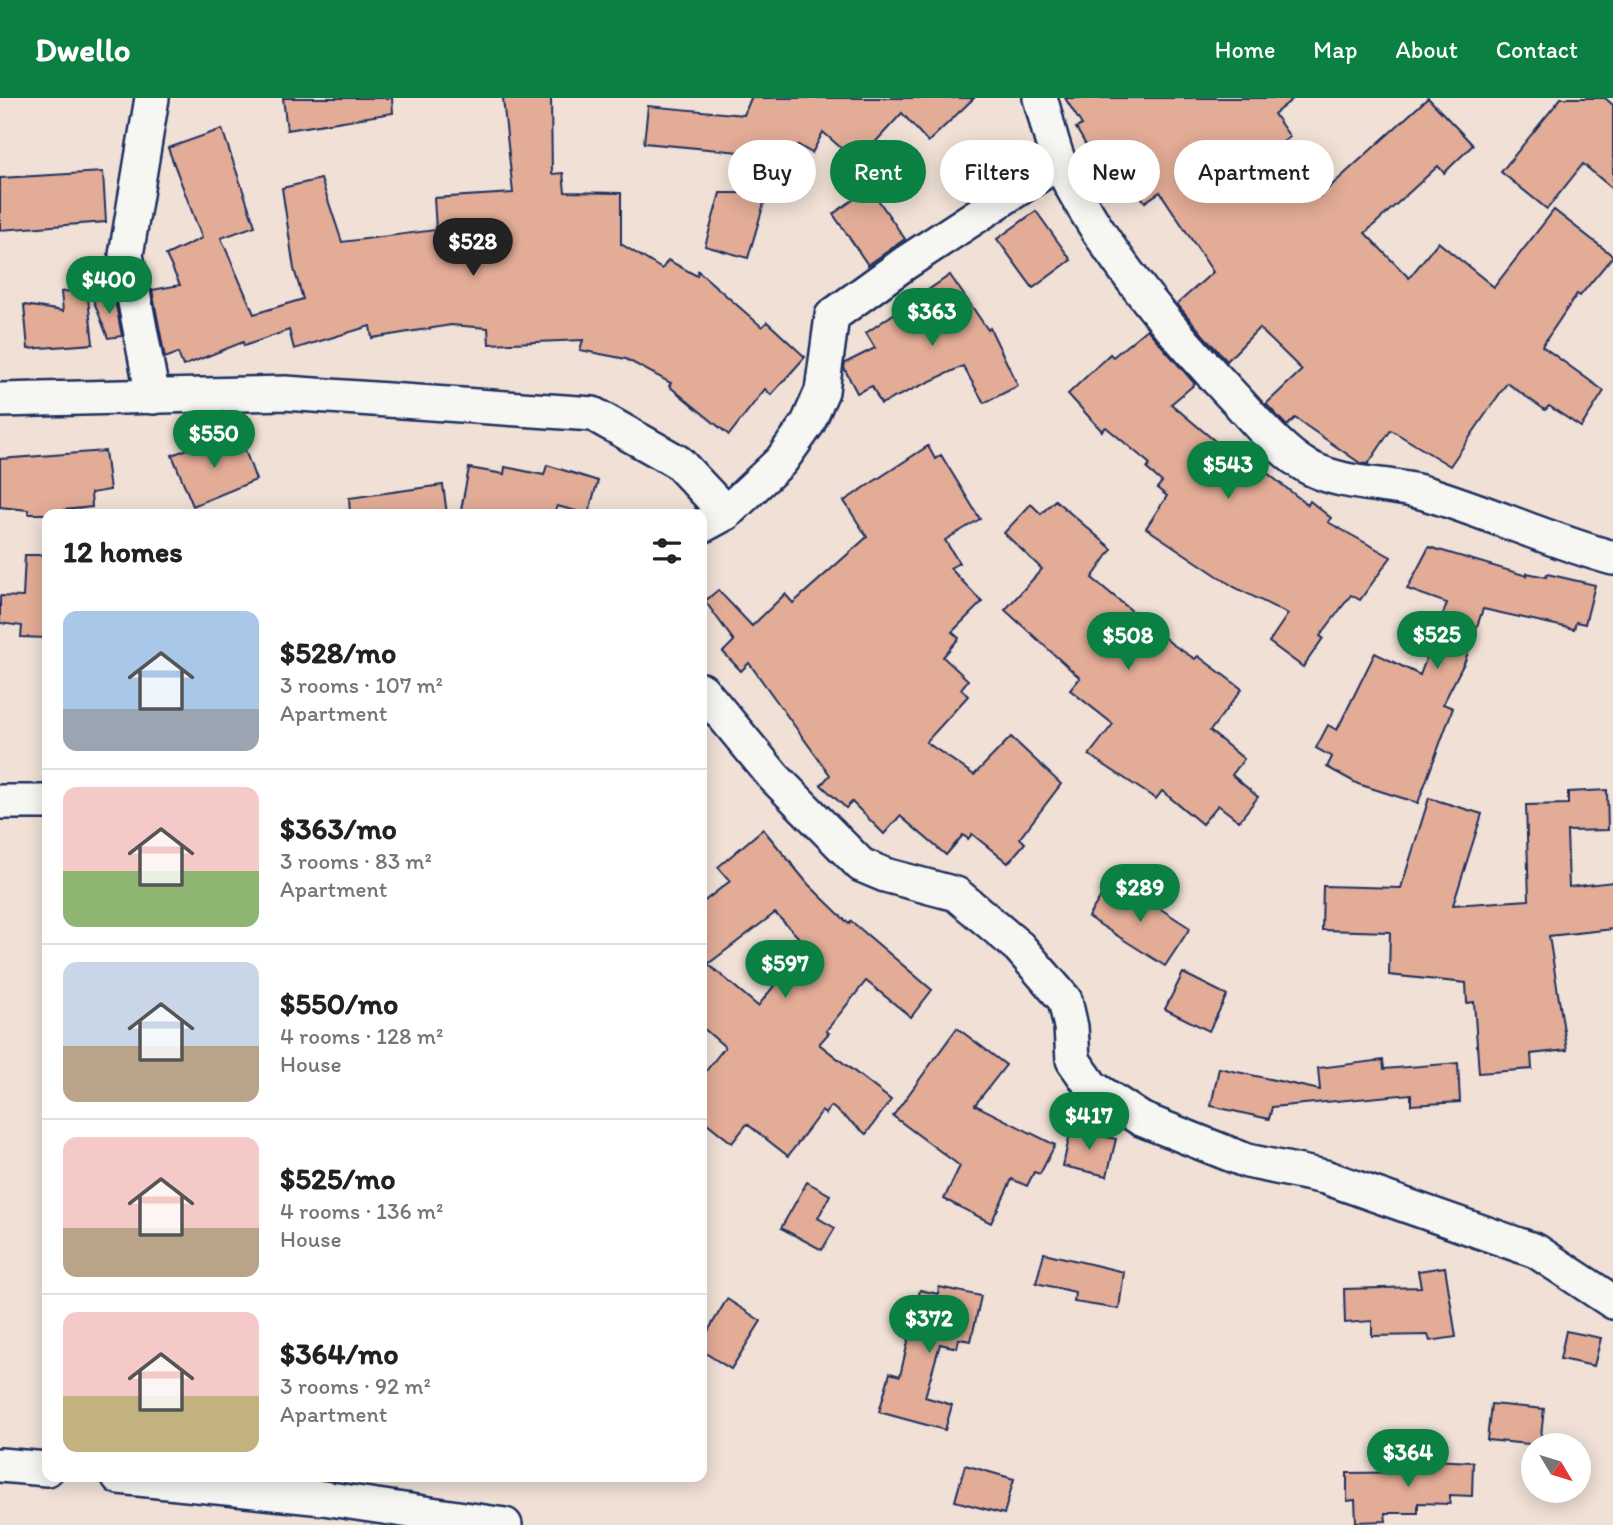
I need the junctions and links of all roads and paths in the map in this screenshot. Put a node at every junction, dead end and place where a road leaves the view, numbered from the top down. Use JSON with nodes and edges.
{"nodes":[{"id":1,"x":152,"y":98,"type":"edge"},
{"id":2,"x":1040,"y":98,"type":"edge"},
{"id":3,"x":1059,"y":162,"type":"junction"},
{"id":4,"x":153,"y":397,"type":"junction"},
{"id":5,"x":0,"y":400,"type":"edge"},
{"id":6,"x":714,"y":519,"type":"edge"},
{"id":7,"x":1613,"y":558,"type":"edge"},
{"id":8,"x":707,"y":696,"type":"edge"},
{"id":9,"x":0,"y":802,"type":"edge"},
{"id":10,"x":42,"y":802,"type":"edge"},
{"id":11,"x":1613,"y":1302,"type":"edge"},
{"id":12,"x":0,"y":1465,"type":"edge"},
{"id":13,"x":42,"y":1469,"type":"edge"},
{"id":14,"x":213,"y":1482,"type":"edge"},
{"id":15,"x":325,"y":1488,"type":"edge"},
{"id":16,"x":505,"y":1525,"type":"edge"}],
"edges":[{"from":1,"to":4,"type":"street"},
{"from":2,"to":3,"type":"street"},
{"from":3,"to":6,"type":"street"},
{"from":3,"to":7,"type":"street"},
{"from":4,"to":5,"type":"street"},
{"from":4,"to":6,"type":"street"},
{"from":8,"to":11,"type":"street"},
{"from":9,"to":10,"type":"street"},
{"from":12,"to":13,"type":"street"},
{"from":14,"to":15,"type":"street"},
{"from":15,"to":16,"type":"street"}]}
